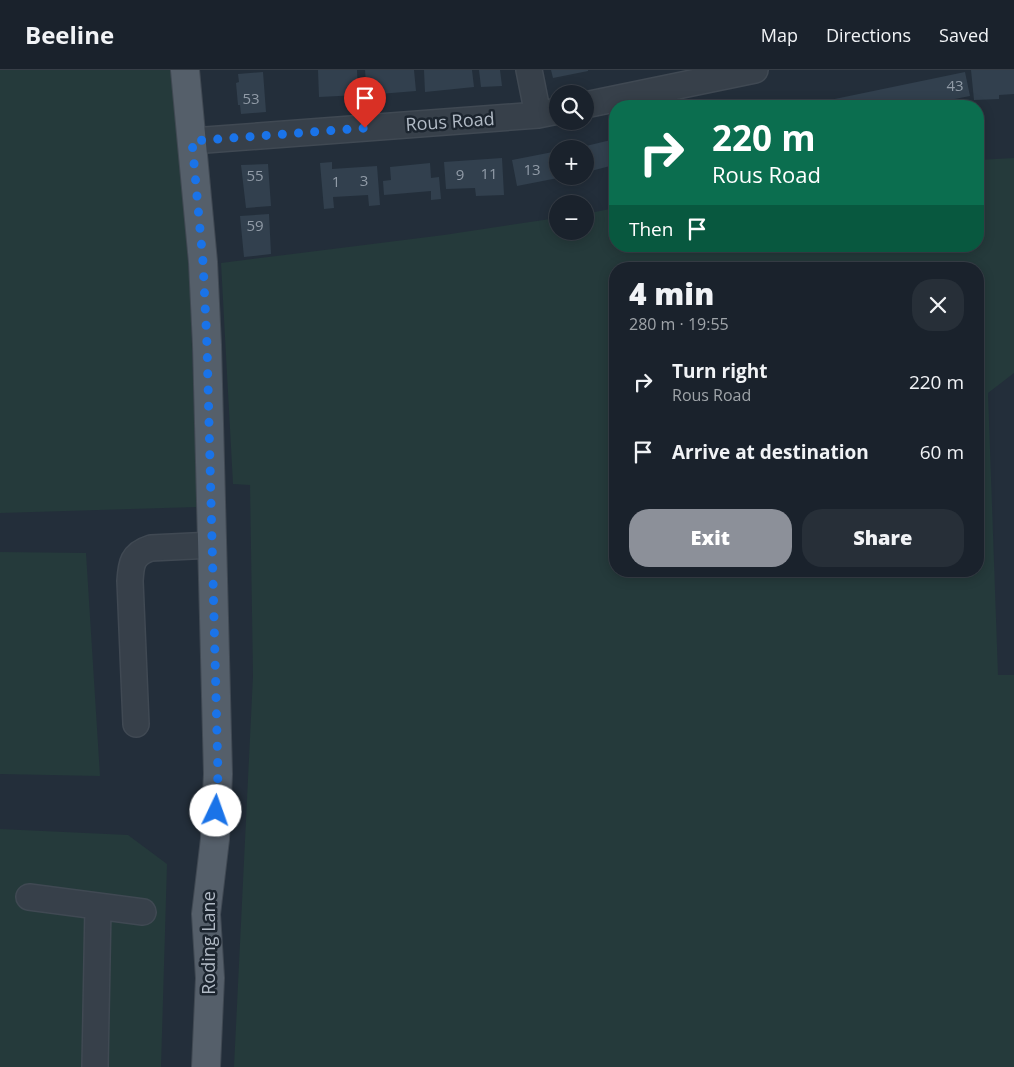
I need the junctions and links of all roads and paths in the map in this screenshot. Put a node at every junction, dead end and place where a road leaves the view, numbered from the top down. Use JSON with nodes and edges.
{"nodes":[{"id":1,"x":185,"y":70,"type":"edge"},
{"id":2,"x":529,"y":70,"type":"edge"},
{"id":3,"x":755,"y":70,"type":"edge"},
{"id":4,"x":609,"y":100,"type":"edge"},
{"id":5,"x":609,"y":100,"type":"edge"},
{"id":6,"x":594,"y":103,"type":"edge"},
{"id":7,"x":548,"y":113,"type":"edge"},
{"id":8,"x":192,"y":141,"type":"junction"},
{"id":9,"x":213,"y":545,"type":"junction"},
{"id":10,"x":136,"y":724,"type":"dead end"},
{"id":11,"x":29,"y":897,"type":"dead end"},
{"id":12,"x":98,"y":906,"type":"junction"},
{"id":13,"x":143,"y":912,"type":"dead end"},
{"id":14,"x":95,"y":1067,"type":"edge"},
{"id":15,"x":206,"y":1067,"type":"edge"}],
"edges":[{"from":1,"to":8,"type":"main road","name":"Roding Lane"},
{"from":2,"to":7,"type":"street"},
{"from":3,"to":5,"type":"street"},
{"from":4,"to":6,"type":"street"},
{"from":7,"to":8,"type":"street","name":"Rous Road"},
{"from":8,"to":9,"type":"main road","name":"Roding Lane"},
{"from":9,"to":10,"type":"street"},
{"from":9,"to":15,"type":"main road","name":"Roding Lane"},
{"from":11,"to":12,"type":"street"},
{"from":12,"to":13,"type":"street"},
{"from":12,"to":14,"type":"street"}]}
